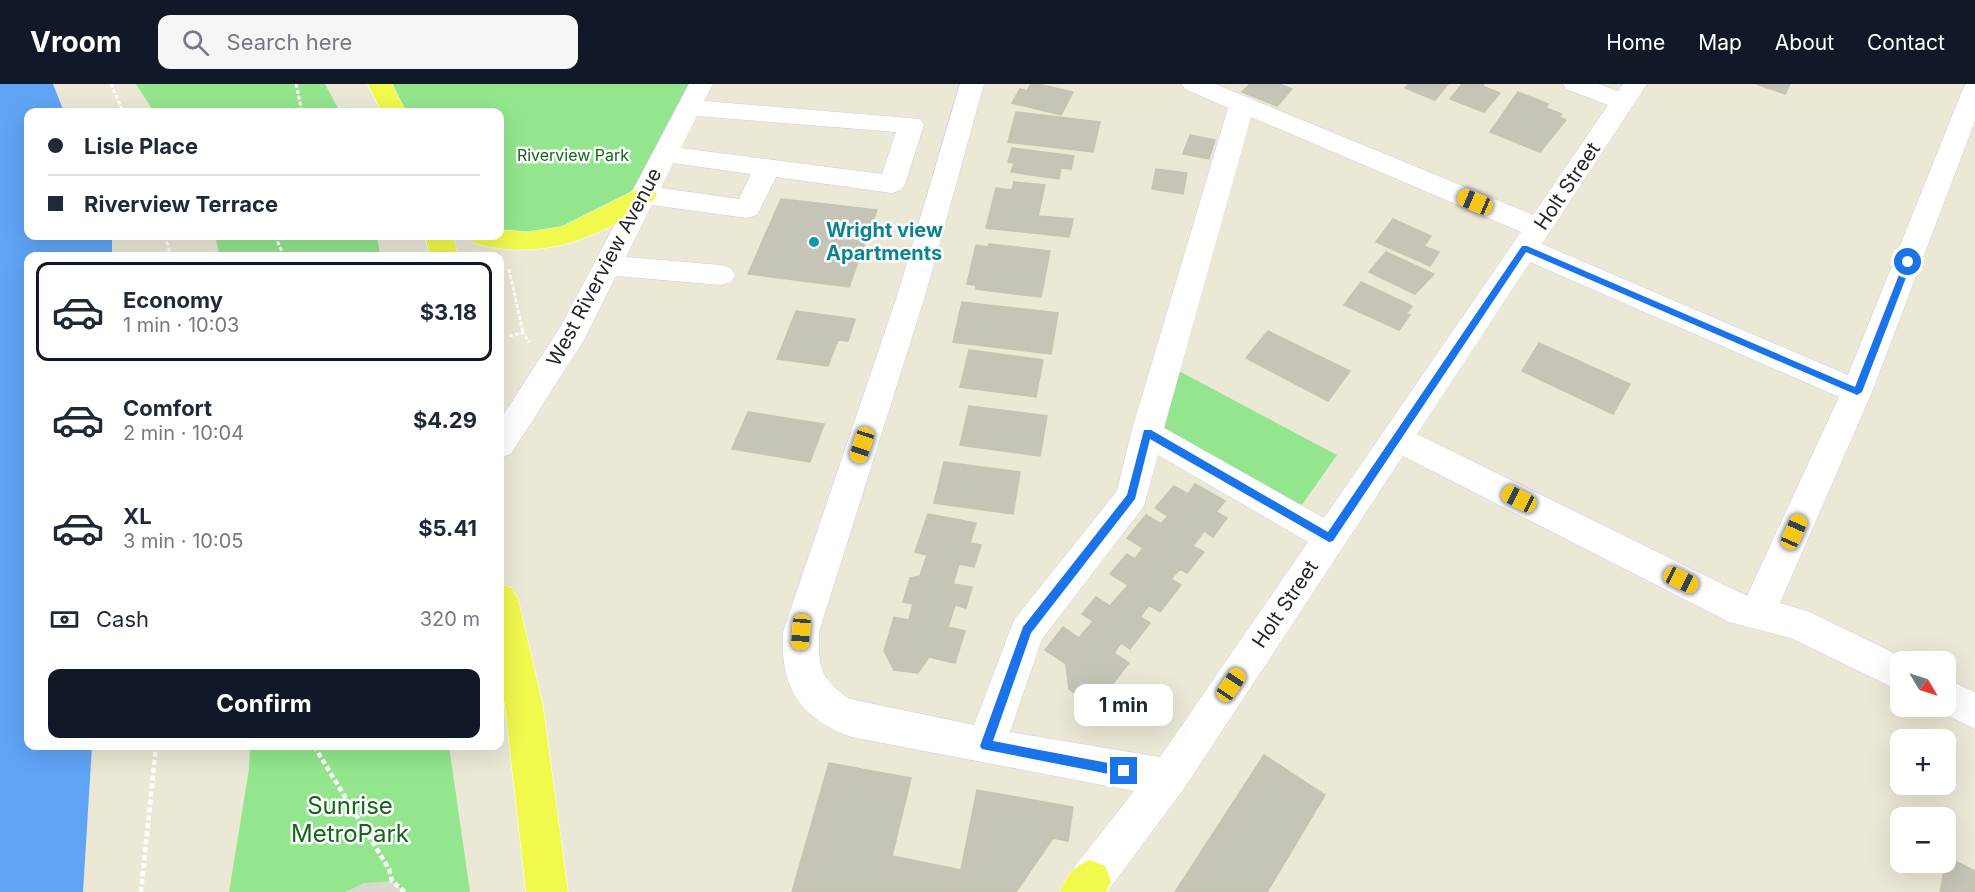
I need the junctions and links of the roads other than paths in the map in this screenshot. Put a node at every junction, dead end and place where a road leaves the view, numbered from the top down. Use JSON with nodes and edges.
{"nodes":[{"id":1,"x":380,"y":84,"type":"edge"},
{"id":2,"x":972,"y":84,"type":"edge"},
{"id":3,"x":1194,"y":84,"type":"edge"},
{"id":4,"x":1575,"y":84,"type":"edge"},
{"id":5,"x":1975,"y":89,"type":"edge"},
{"id":6,"x":1629,"y":93,"type":"edge"},
{"id":7,"x":695,"y":96,"type":"edge"},
{"id":8,"x":1242,"y":104,"type":"junction"},
{"id":9,"x":392,"y":108,"type":"edge"},
{"id":10,"x":741,"y":138,"type":"junction"},
{"id":11,"x":665,"y":154,"type":"junction"},
{"id":12,"x":767,"y":168,"type":"junction"},
{"id":13,"x":644,"y":195,"type":"junction"},
{"id":14,"x":1531,"y":238,"type":"junction"},
{"id":15,"x":504,"y":239,"type":"edge"},
{"id":16,"x":608,"y":265,"type":"junction"},
{"id":17,"x":721,"y":275,"type":"dead end"},
{"id":18,"x":1857,"y":392,"type":"junction"},
{"id":19,"x":1147,"y":433,"type":"junction"},
{"id":20,"x":1397,"y":438,"type":"junction"},
{"id":21,"x":504,"y":439,"type":"edge"},
{"id":22,"x":1329,"y":538,"type":"junction"},
{"id":23,"x":1758,"y":612,"type":"junction"},
{"id":24,"x":504,"y":617,"type":"edge"},
{"id":25,"x":1890,"y":669,"type":"edge"},
{"id":26,"x":1956,"y":701,"type":"edge"},
{"id":27,"x":1975,"y":711,"type":"edge"},
{"id":28,"x":986,"y":746,"type":"junction"},
{"id":29,"x":1169,"y":777,"type":"junction"},
{"id":30,"x":540,"y":881,"type":"edge"},
{"id":31,"x":1087,"y":888,"type":"edge"}],
"edges":[{"from":1,"to":9,"type":"main road"},
{"from":2,"to":28,"type":"street"},
{"from":3,"to":8,"type":"street"},
{"from":4,"to":6,"type":"street"},
{"from":5,"to":18,"type":"street"},
{"from":6,"to":14,"type":"street","name":"Holt Street"},
{"from":7,"to":10,"type":"street"},
{"from":7,"to":11,"type":"street","name":"West Riverview Avenue"},
{"from":8,"to":14,"type":"street"},
{"from":8,"to":19,"type":"street"},
{"from":10,"to":11,"type":"street"},
{"from":10,"to":12,"type":"street"},
{"from":10,"to":12,"type":"street"},
{"from":11,"to":13,"type":"street","name":"West Riverview Avenue"},
{"from":12,"to":13,"type":"street"},
{"from":13,"to":15,"type":"main road"},
{"from":13,"to":16,"type":"street","name":"West Riverview Avenue"},
{"from":14,"to":18,"type":"street"},
{"from":14,"to":20,"type":"street","name":"Holt Street"},
{"from":16,"to":17,"type":"street"},
{"from":16,"to":21,"type":"street","name":"West Riverview Avenue"},
{"from":18,"to":23,"type":"street"},
{"from":19,"to":22,"type":"street"},
{"from":19,"to":28,"type":"street"},
{"from":20,"to":22,"type":"street","name":"Holt Street"},
{"from":20,"to":23,"type":"street"},
{"from":22,"to":29,"type":"street","name":"Holt Street"},
{"from":23,"to":25,"type":"street"},
{"from":24,"to":30,"type":"main road"},
{"from":26,"to":27,"type":"street"},
{"from":28,"to":29,"type":"street"},
{"from":29,"to":31,"type":"street","name":"Holt Street"}]}
